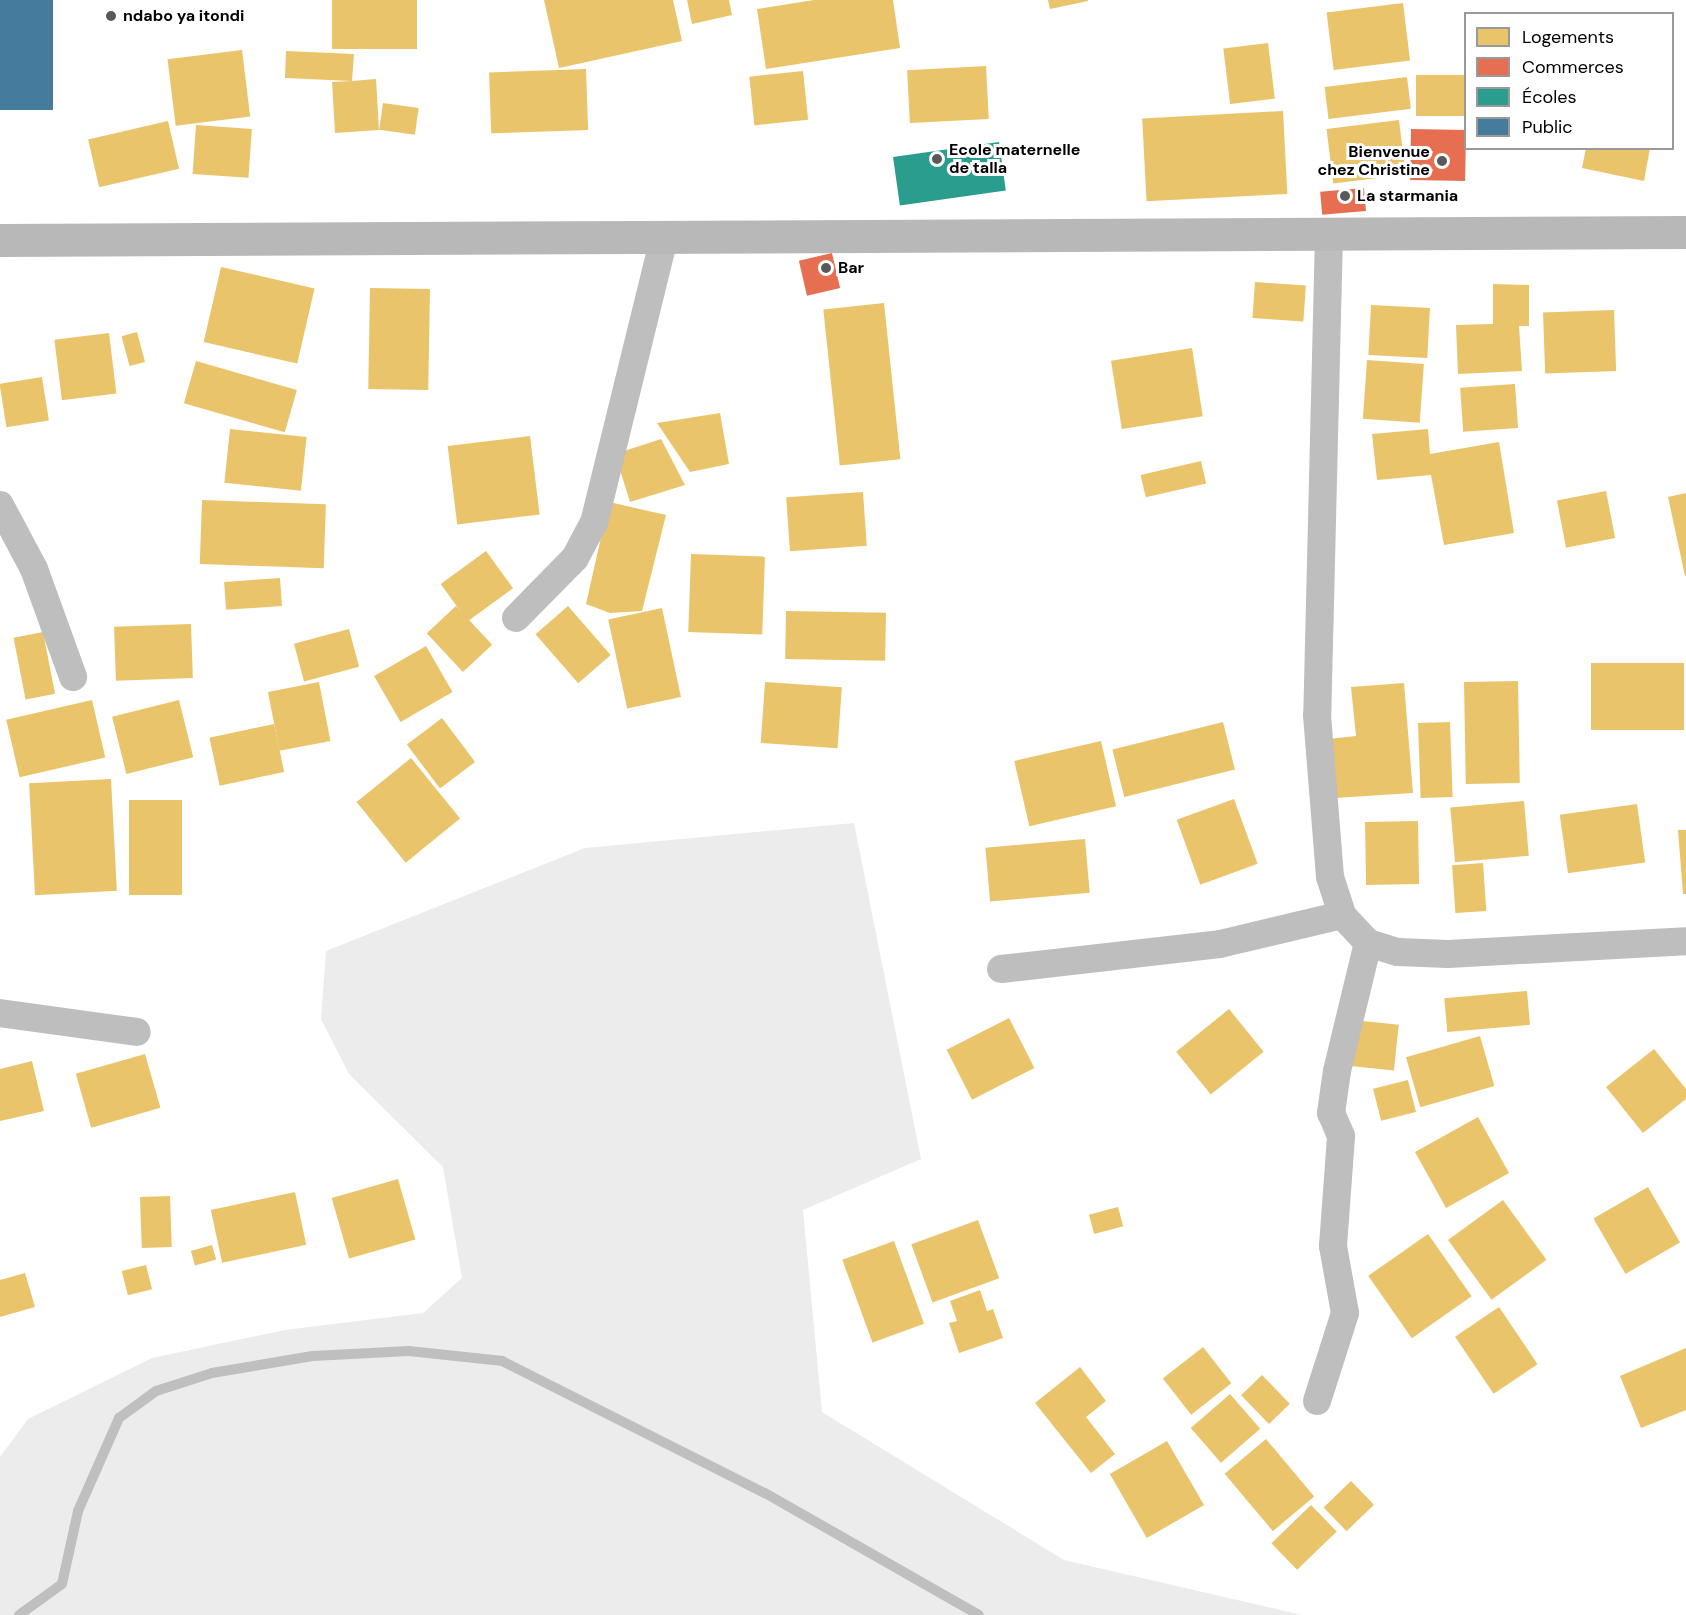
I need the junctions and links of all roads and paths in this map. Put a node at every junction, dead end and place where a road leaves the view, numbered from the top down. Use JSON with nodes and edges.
{"nodes":[{"id":1,"x":1686,"y":232,"type":"edge"},
{"id":2,"x":1329,"y":234,"type":"junction"},
{"id":3,"x":664,"y":237,"type":"junction"},
{"id":4,"x":0,"y":240,"type":"edge"},
{"id":5,"x":0,"y":505,"type":"edge"},
{"id":6,"x":516,"y":618,"type":"dead end"},
{"id":7,"x":73,"y":676,"type":"dead end"},
{"id":8,"x":1342,"y":915,"type":"junction"},
{"id":9,"x":1686,"y":941,"type":"edge"},
{"id":10,"x":1368,"y":943,"type":"junction"},
{"id":11,"x":1001,"y":969,"type":"dead end"},
{"id":12,"x":0,"y":1013,"type":"edge"},
{"id":13,"x":137,"y":1032,"type":"dead end"},
{"id":14,"x":1317,"y":1401,"type":"dead end"}],
"edges":[{"from":1,"to":2,"type":"street"},
{"from":2,"to":3,"type":"street"},
{"from":2,"to":8,"type":"street"},
{"from":3,"to":4,"type":"street"},
{"from":3,"to":6,"type":"street"},
{"from":5,"to":7,"type":"street"},
{"from":8,"to":10,"type":"street"},
{"from":8,"to":11,"type":"street"},
{"from":9,"to":10,"type":"street"},
{"from":10,"to":14,"type":"street"},
{"from":12,"to":13,"type":"street"}]}
